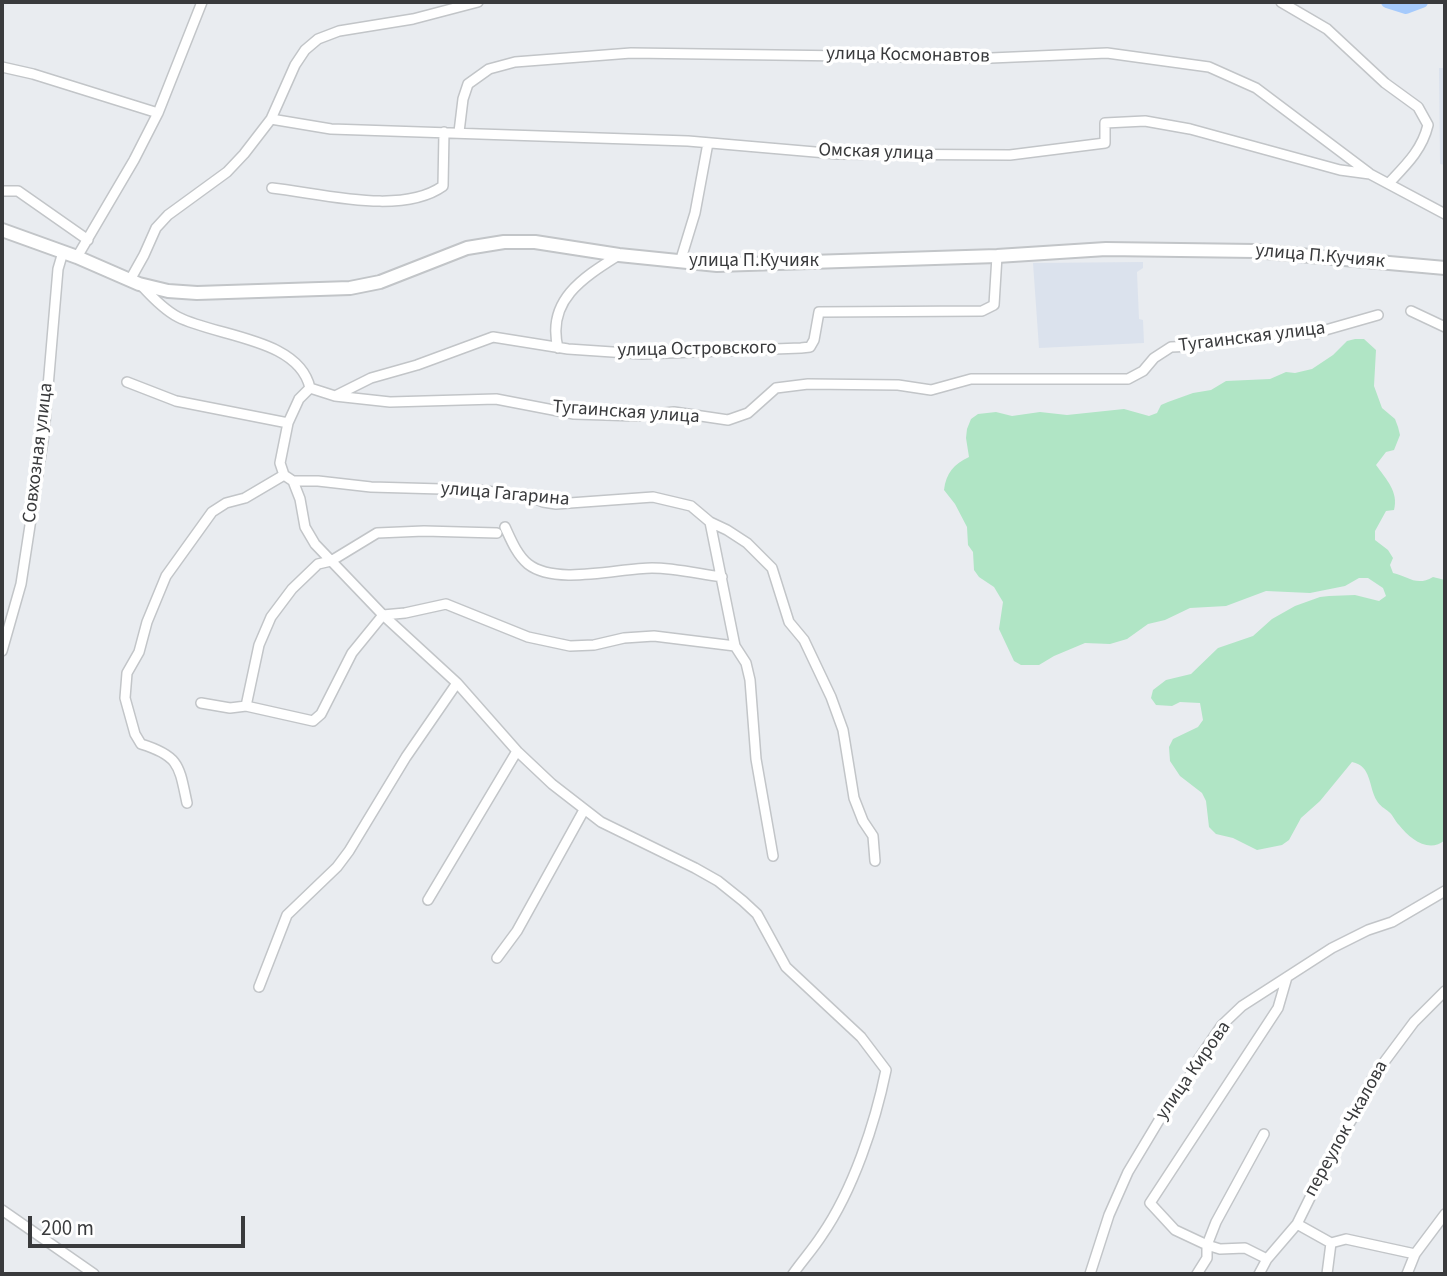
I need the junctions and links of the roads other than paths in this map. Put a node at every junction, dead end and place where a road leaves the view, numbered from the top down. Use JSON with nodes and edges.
{"nodes":[{"id":1,"x":202,"y":2,"type":"edge"},
{"id":2,"x":478,"y":2,"type":"edge"},
{"id":3,"x":1281,"y":2,"type":"edge"},
{"id":4,"x":2,"y":67,"type":"edge"},
{"id":5,"x":158,"y":113,"type":"junction"},
{"id":6,"x":271,"y":119,"type":"junction"},
{"id":7,"x":444,"y":132,"type":"junction"},
{"id":8,"x":459,"y":132,"type":"junction"},
{"id":9,"x":708,"y":143,"type":"junction"},
{"id":10,"x":1370,"y":174,"type":"junction"},
{"id":11,"x":1389,"y":183,"type":"junction"},
{"id":12,"x":272,"y":188,"type":"dead end"},
{"id":13,"x":2,"y":191,"type":"edge"},
{"id":14,"x":1445,"y":214,"type":"edge"},
{"id":15,"x":2,"y":230,"type":"edge"},
{"id":16,"x":88,"y":240,"type":"junction"},
{"id":17,"x":64,"y":253,"type":"junction"},
{"id":18,"x":618,"y":256,"type":"junction"},
{"id":19,"x":996,"y":256,"type":"junction"},
{"id":20,"x":77,"y":257,"type":"junction"},
{"id":21,"x":680,"y":262,"type":"junction"},
{"id":22,"x":1445,"y":268,"type":"edge"},
{"id":23,"x":134,"y":282,"type":"junction"},
{"id":24,"x":1411,"y":311,"type":"dead end"},
{"id":25,"x":1378,"y":315,"type":"dead end"},
{"id":26,"x":1445,"y":327,"type":"edge"},
{"id":27,"x":558,"y":348,"type":"junction"},
{"id":28,"x":127,"y":382,"type":"dead end"},
{"id":29,"x":310,"y":388,"type":"junction"},
{"id":30,"x":335,"y":396,"type":"junction"},
{"id":31,"x":288,"y":423,"type":"junction"},
{"id":32,"x":284,"y":475,"type":"junction"},
{"id":33,"x":293,"y":481,"type":"junction"},
{"id":34,"x":710,"y":522,"type":"junction"},
{"id":35,"x":331,"y":561,"type":"junction"},
{"id":36,"x":722,"y":577,"type":"junction"},
{"id":37,"x":383,"y":615,"type":"junction"},
{"id":38,"x":735,"y":646,"type":"junction"},
{"id":39,"x":2,"y":651,"type":"edge"},
{"id":40,"x":457,"y":683,"type":"junction"},
{"id":41,"x":201,"y":704,"type":"dead end"},
{"id":42,"x":246,"y":706,"type":"junction"},
{"id":43,"x":517,"y":751,"type":"junction"},
{"id":44,"x":187,"y":803,"type":"dead end"},
{"id":45,"x":583,"y":810,"type":"junction"},
{"id":46,"x":773,"y":856,"type":"dead end"},
{"id":47,"x":875,"y":861,"type":"dead end"},
{"id":48,"x":1445,"y":894,"type":"edge"},
{"id":49,"x":428,"y":900,"type":"dead end"},
{"id":50,"x":497,"y":958,"type":"dead end"},
{"id":51,"x":1287,"y":977,"type":"junction"},
{"id":52,"x":258,"y":987,"type":"dead end"},
{"id":53,"x":1445,"y":991,"type":"edge"},
{"id":54,"x":1264,"y":1134,"type":"dead end"},
{"id":55,"x":2,"y":1210,"type":"edge"},
{"id":56,"x":1445,"y":1214,"type":"edge"},
{"id":57,"x":1297,"y":1224,"type":"junction"},
{"id":58,"x":1331,"y":1243,"type":"junction"},
{"id":59,"x":1207,"y":1245,"type":"junction"},
{"id":60,"x":1415,"y":1254,"type":"junction"},
{"id":61,"x":1267,"y":1259,"type":"junction"},
{"id":62,"x":94,"y":1274,"type":"edge"},
{"id":63,"x":793,"y":1274,"type":"edge"},
{"id":64,"x":1090,"y":1274,"type":"edge"},
{"id":65,"x":1197,"y":1274,"type":"edge"},
{"id":66,"x":1259,"y":1274,"type":"edge"},
{"id":67,"x":1327,"y":1274,"type":"edge"},
{"id":68,"x":1407,"y":1274,"type":"edge"}],
"edges":[{"from":1,"to":5,"type":"street"},
{"from":2,"to":6,"type":"street"},
{"from":3,"to":11,"type":"street"},
{"from":4,"to":5,"type":"street"},
{"from":5,"to":16,"type":"street"},
{"from":6,"to":7,"type":"street","name":"Омская улица"},
{"from":6,"to":23,"type":"street"},
{"from":7,"to":8,"type":"street","name":"Омская улица"},
{"from":7,"to":12,"type":"street"},
{"from":8,"to":9,"type":"street","name":"Омская улица"},
{"from":8,"to":10,"type":"street","name":"улица Космонавтов"},
{"from":9,"to":10,"type":"street","name":"Омская улица"},
{"from":9,"to":21,"type":"street"},
{"from":10,"to":11,"type":"street","name":"Омская улица"},
{"from":11,"to":14,"type":"street","name":"Омская улица"},
{"from":13,"to":16,"type":"street"},
{"from":15,"to":17,"type":"street","name":"улица П.Кучияк"},
{"from":16,"to":20,"type":"street"},
{"from":17,"to":20,"type":"street","name":"улица П.Кучияк"},
{"from":17,"to":39,"type":"street","name":"Совхозная улица"},
{"from":18,"to":21,"type":"street","name":"улица П.Кучияк"},
{"from":18,"to":23,"type":"street","name":"улица П.Кучияк"},
{"from":18,"to":27,"type":"street"},
{"from":19,"to":21,"type":"street","name":"улица П.Кучияк"},
{"from":19,"to":22,"type":"street","name":"улица П.Кучияк"},
{"from":19,"to":27,"type":"street","name":"улица Островского"},
{"from":20,"to":23,"type":"street","name":"улица П.Кучияк"},
{"from":23,"to":29,"type":"street"},
{"from":24,"to":26,"type":"street"},
{"from":25,"to":30,"type":"street","name":"Тугаинская улица"},
{"from":27,"to":30,"type":"street","name":"улица Островского"},
{"from":28,"to":31,"type":"street"},
{"from":29,"to":30,"type":"street","name":"Тугаинская улица"},
{"from":29,"to":31,"type":"street"},
{"from":31,"to":32,"type":"street"},
{"from":32,"to":33,"type":"street"},
{"from":32,"to":44,"type":"street"},
{"from":33,"to":34,"type":"street","name":"улица Гагарина"},
{"from":33,"to":35,"type":"street"},
{"from":34,"to":36,"type":"street"},
{"from":34,"to":47,"type":"street","name":"улица Гагарина"},
{"from":35,"to":36,"type":"street"},
{"from":35,"to":37,"type":"street"},
{"from":35,"to":42,"type":"street"},
{"from":36,"to":38,"type":"street"},
{"from":37,"to":38,"type":"street"},
{"from":37,"to":40,"type":"street"},
{"from":37,"to":42,"type":"street"},
{"from":38,"to":46,"type":"street"},
{"from":40,"to":43,"type":"street"},
{"from":40,"to":52,"type":"street"},
{"from":41,"to":42,"type":"street"},
{"from":43,"to":45,"type":"street"},
{"from":43,"to":49,"type":"street"},
{"from":45,"to":50,"type":"street"},
{"from":45,"to":63,"type":"street"},
{"from":48,"to":51,"type":"street","name":"улица Кирова"},
{"from":51,"to":59,"type":"street"},
{"from":51,"to":64,"type":"street","name":"улица Кирова"},
{"from":53,"to":57,"type":"street","name":"переулок Чкалова"},
{"from":54,"to":59,"type":"street"},
{"from":55,"to":62,"type":"street"},
{"from":56,"to":60,"type":"street"},
{"from":57,"to":58,"type":"street"},
{"from":57,"to":61,"type":"street","name":"переулок Чкалова"},
{"from":58,"to":60,"type":"street"},
{"from":58,"to":67,"type":"street"},
{"from":59,"to":61,"type":"street"},
{"from":59,"to":65,"type":"street"},
{"from":60,"to":68,"type":"street"},
{"from":61,"to":66,"type":"street","name":"переулок Чкалова"}]}
